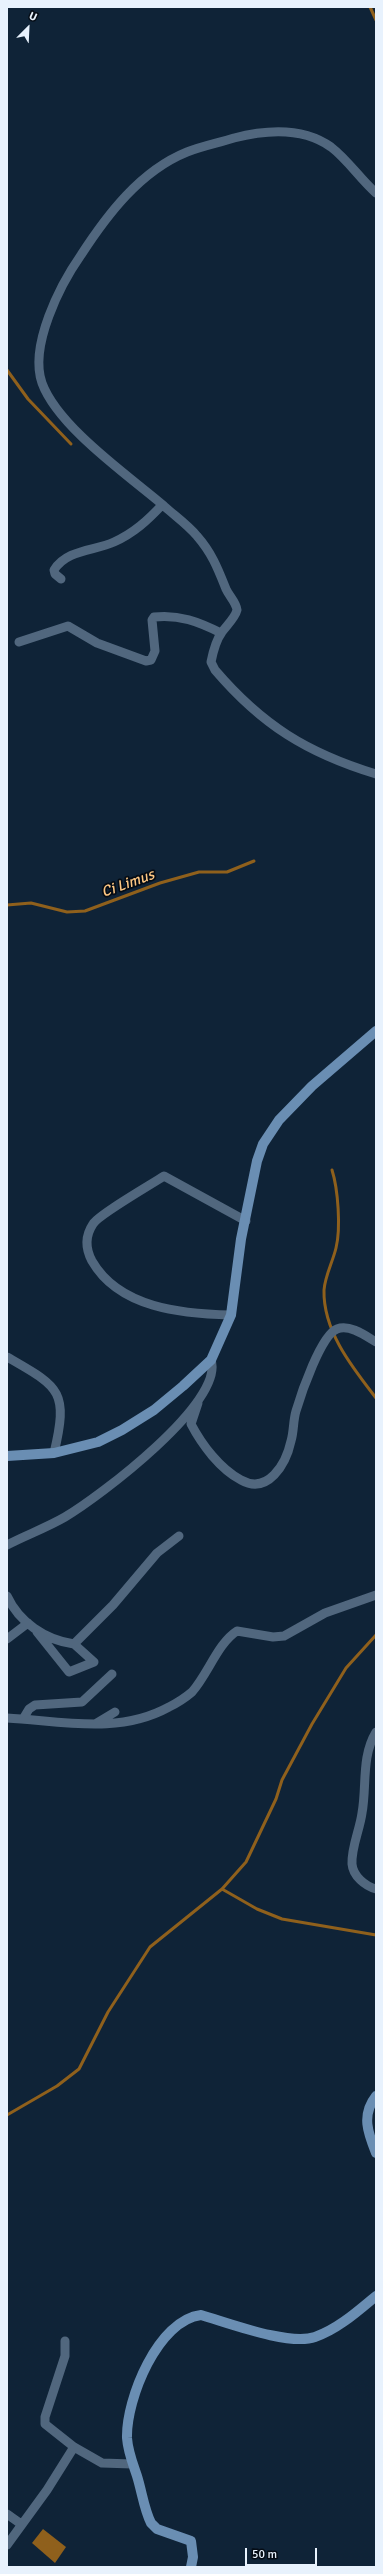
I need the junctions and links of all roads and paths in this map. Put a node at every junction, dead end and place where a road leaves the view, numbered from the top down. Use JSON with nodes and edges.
{"nodes":[{"id":1,"x":376,"y":193,"type":"edge"},
{"id":2,"x":162,"y":505,"type":"junction"},
{"id":3,"x":61,"y":579,"type":"dead end"},
{"id":4,"x":221,"y":633,"type":"junction"},
{"id":5,"x":20,"y":642,"type":"dead end"},
{"id":6,"x":376,"y":774,"type":"edge"},
{"id":7,"x":376,"y":1031,"type":"edge"},
{"id":8,"x":246,"y":1221,"type":"junction"},
{"id":9,"x":230,"y":1315,"type":"junction"},
{"id":10,"x":376,"y":1342,"type":"edge"},
{"id":11,"x":7,"y":1357,"type":"edge"},
{"id":12,"x":211,"y":1360,"type":"junction"},
{"id":13,"x":198,"y":1403,"type":"junction"},
{"id":14,"x":54,"y":1454,"type":"junction"},
{"id":15,"x":7,"y":1456,"type":"edge"},
{"id":16,"x":178,"y":1536,"type":"dead end"},
{"id":17,"x":7,"y":1545,"type":"edge"},
{"id":18,"x":376,"y":1595,"type":"edge"},
{"id":19,"x":7,"y":1596,"type":"edge"},
{"id":20,"x":28,"y":1623,"type":"junction"},
{"id":21,"x":37,"y":1632,"type":"junction"},
{"id":22,"x":7,"y":1639,"type":"edge"},
{"id":23,"x":74,"y":1644,"type":"junction"},
{"id":24,"x":112,"y":1674,"type":"dead end"},
{"id":25,"x":115,"y":1712,"type":"dead end"},
{"id":26,"x":7,"y":1718,"type":"edge"},
{"id":27,"x":23,"y":1719,"type":"junction"},
{"id":28,"x":92,"y":1726,"type":"junction"},
{"id":29,"x":376,"y":1732,"type":"edge"},
{"id":30,"x":376,"y":1889,"type":"edge"},
{"id":31,"x":376,"y":2096,"type":"edge"},
{"id":32,"x":376,"y":2153,"type":"edge"},
{"id":33,"x":376,"y":2296,"type":"edge"},
{"id":34,"x":65,"y":2341,"type":"dead end"},
{"id":35,"x":74,"y":2447,"type":"junction"},
{"id":36,"x":132,"y":2464,"type":"junction"},
{"id":37,"x":7,"y":2514,"type":"edge"},
{"id":38,"x":21,"y":2524,"type":"junction"},
{"id":39,"x":7,"y":2545,"type":"edge"},
{"id":40,"x":191,"y":2567,"type":"edge"}],
"edges":[{"from":1,"to":2,"type":"street"},
{"from":2,"to":3,"type":"street"},
{"from":2,"to":4,"type":"street"},
{"from":4,"to":5,"type":"street"},
{"from":4,"to":6,"type":"street"},
{"from":7,"to":8,"type":"street"},
{"from":8,"to":9,"type":"street"},
{"from":8,"to":9,"type":"street"},
{"from":9,"to":12,"type":"street"},
{"from":10,"to":13,"type":"street"},
{"from":11,"to":14,"type":"street"},
{"from":12,"to":13,"type":"street"},
{"from":12,"to":14,"type":"street"},
{"from":13,"to":17,"type":"street"},
{"from":14,"to":15,"type":"street"},
{"from":16,"to":23,"type":"street"},
{"from":18,"to":28,"type":"street"},
{"from":19,"to":20,"type":"street"},
{"from":20,"to":21,"type":"street"},
{"from":20,"to":22,"type":"street"},
{"from":21,"to":23,"type":"street"},
{"from":21,"to":23,"type":"street"},
{"from":24,"to":27,"type":"street"},
{"from":25,"to":28,"type":"street"},
{"from":26,"to":27,"type":"street"},
{"from":27,"to":28,"type":"street"},
{"from":29,"to":30,"type":"street"},
{"from":31,"to":32,"type":"street"},
{"from":33,"to":36,"type":"street"},
{"from":34,"to":35,"type":"street"},
{"from":35,"to":36,"type":"street"},
{"from":35,"to":38,"type":"street"},
{"from":36,"to":40,"type":"street"},
{"from":37,"to":38,"type":"street"},
{"from":38,"to":39,"type":"street"}]}
